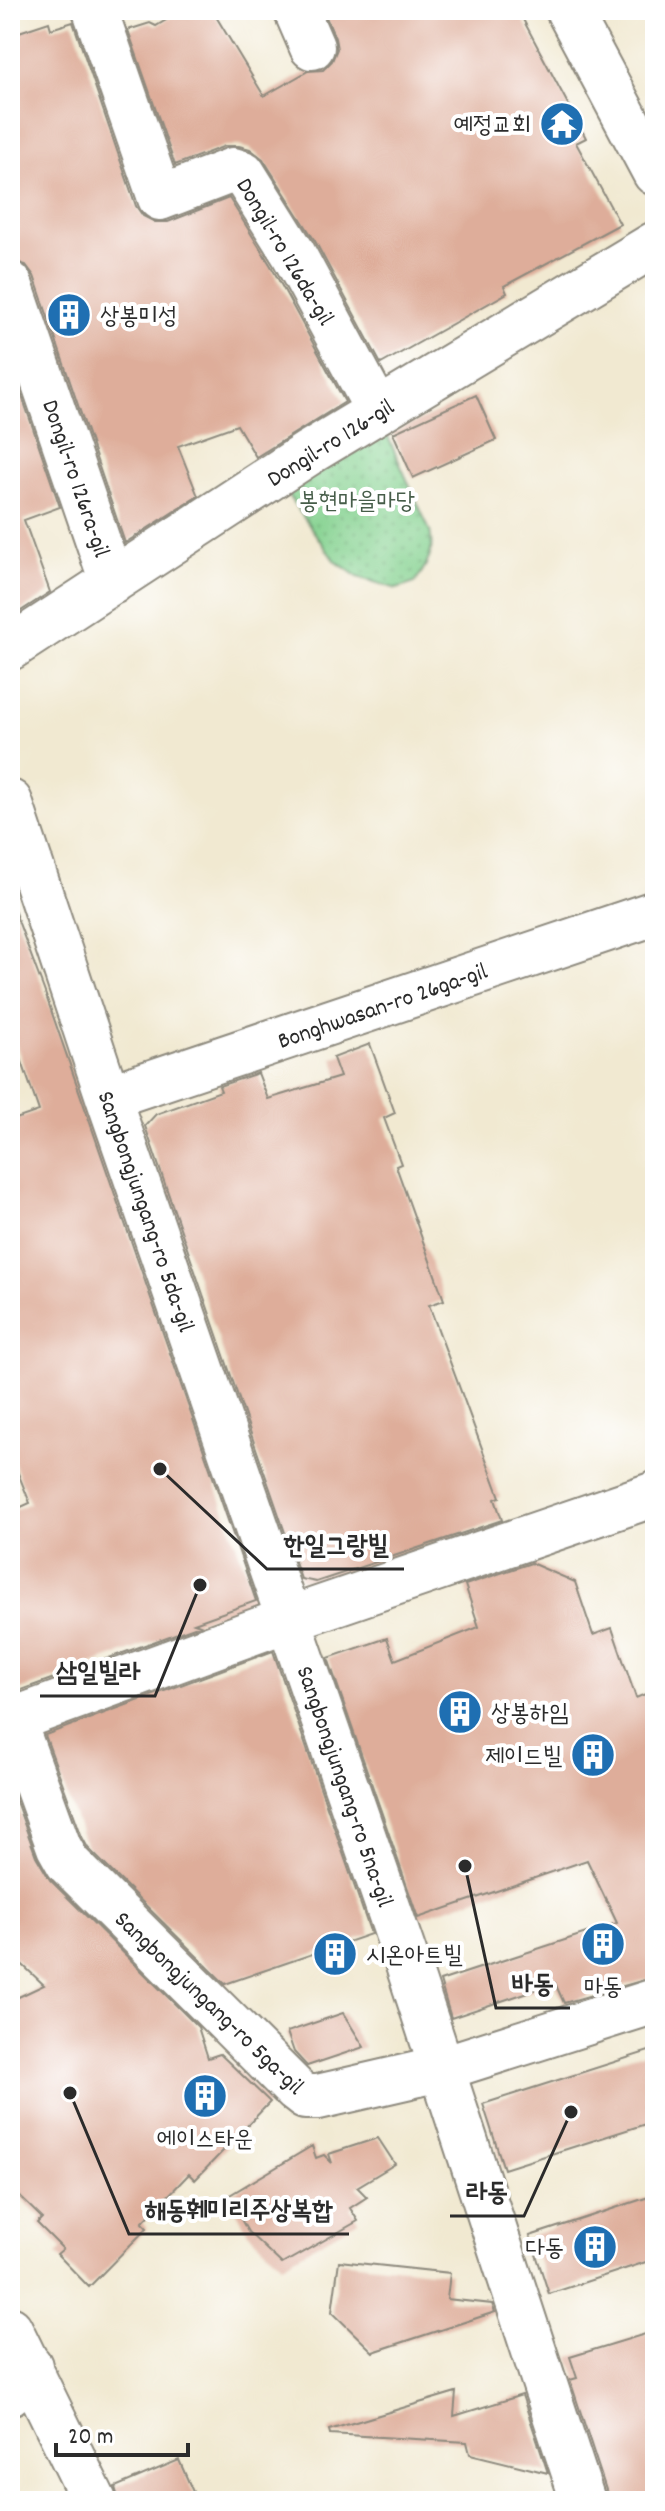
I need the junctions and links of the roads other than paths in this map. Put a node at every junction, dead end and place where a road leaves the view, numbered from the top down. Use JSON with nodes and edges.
{"nodes":[{"id":1,"x":95,"y":10,"type":"edge"},
{"id":2,"x":568,"y":10,"type":"edge"},
{"id":3,"x":655,"y":173,"type":"edge"},
{"id":4,"x":655,"y":244,"type":"edge"},
{"id":5,"x":10,"y":284,"type":"edge"},
{"id":6,"x":378,"y":411,"type":"junction"},
{"id":7,"x":112,"y":582,"type":"junction"},
{"id":8,"x":10,"y":648,"type":"edge"},
{"id":9,"x":10,"y":802,"type":"edge"},
{"id":10,"x":655,"y":913,"type":"edge"},
{"id":11,"x":108,"y":1097,"type":"junction"},
{"id":12,"x":655,"y":1494,"type":"edge"},
{"id":13,"x":289,"y":1619,"type":"junction"},
{"id":14,"x":11,"y":1720,"type":"edge"},
{"id":15,"x":655,"y":2001,"type":"edge"},
{"id":16,"x":440,"y":2069,"type":"junction"},
{"id":17,"x":17,"y":2363,"type":"edge"},
{"id":18,"x":94,"y":2501,"type":"edge"},
{"id":19,"x":583,"y":2501,"type":"edge"}],
"edges":[{"from":1,"to":6,"type":"street","name":"Dongil-ro 126da-gil"},
{"from":2,"to":3,"type":"street"},
{"from":4,"to":6,"type":"street","name":"Dongil-ro 126-gil"},
{"from":5,"to":7,"type":"street","name":"Dongil-ro 126ra-gil"},
{"from":6,"to":7,"type":"street","name":"Dongil-ro 126-gil"},
{"from":7,"to":8,"type":"street","name":"Dongil-ro 126-gil"},
{"from":9,"to":11,"type":"street","name":"Sangbongjungang-ro 5da-gil"},
{"from":10,"to":11,"type":"street","name":"Bonghwasan-ro 26ga-gil"},
{"from":11,"to":13,"type":"street","name":"Sangbongjungang-ro 5da-gil"},
{"from":12,"to":13,"type":"street"},
{"from":13,"to":14,"type":"street"},
{"from":13,"to":16,"type":"street","name":"Sangbongjungang-ro 5na-gil"},
{"from":14,"to":16,"type":"street","name":"Sangbongjungang-ro 5ga-gil"},
{"from":15,"to":16,"type":"street","name":"Sangbongjungang-ro 5ga-gil"},
{"from":16,"to":19,"type":"street","name":"Sangbongjungang-ro 5na-gil"},
{"from":17,"to":18,"type":"street"}]}
